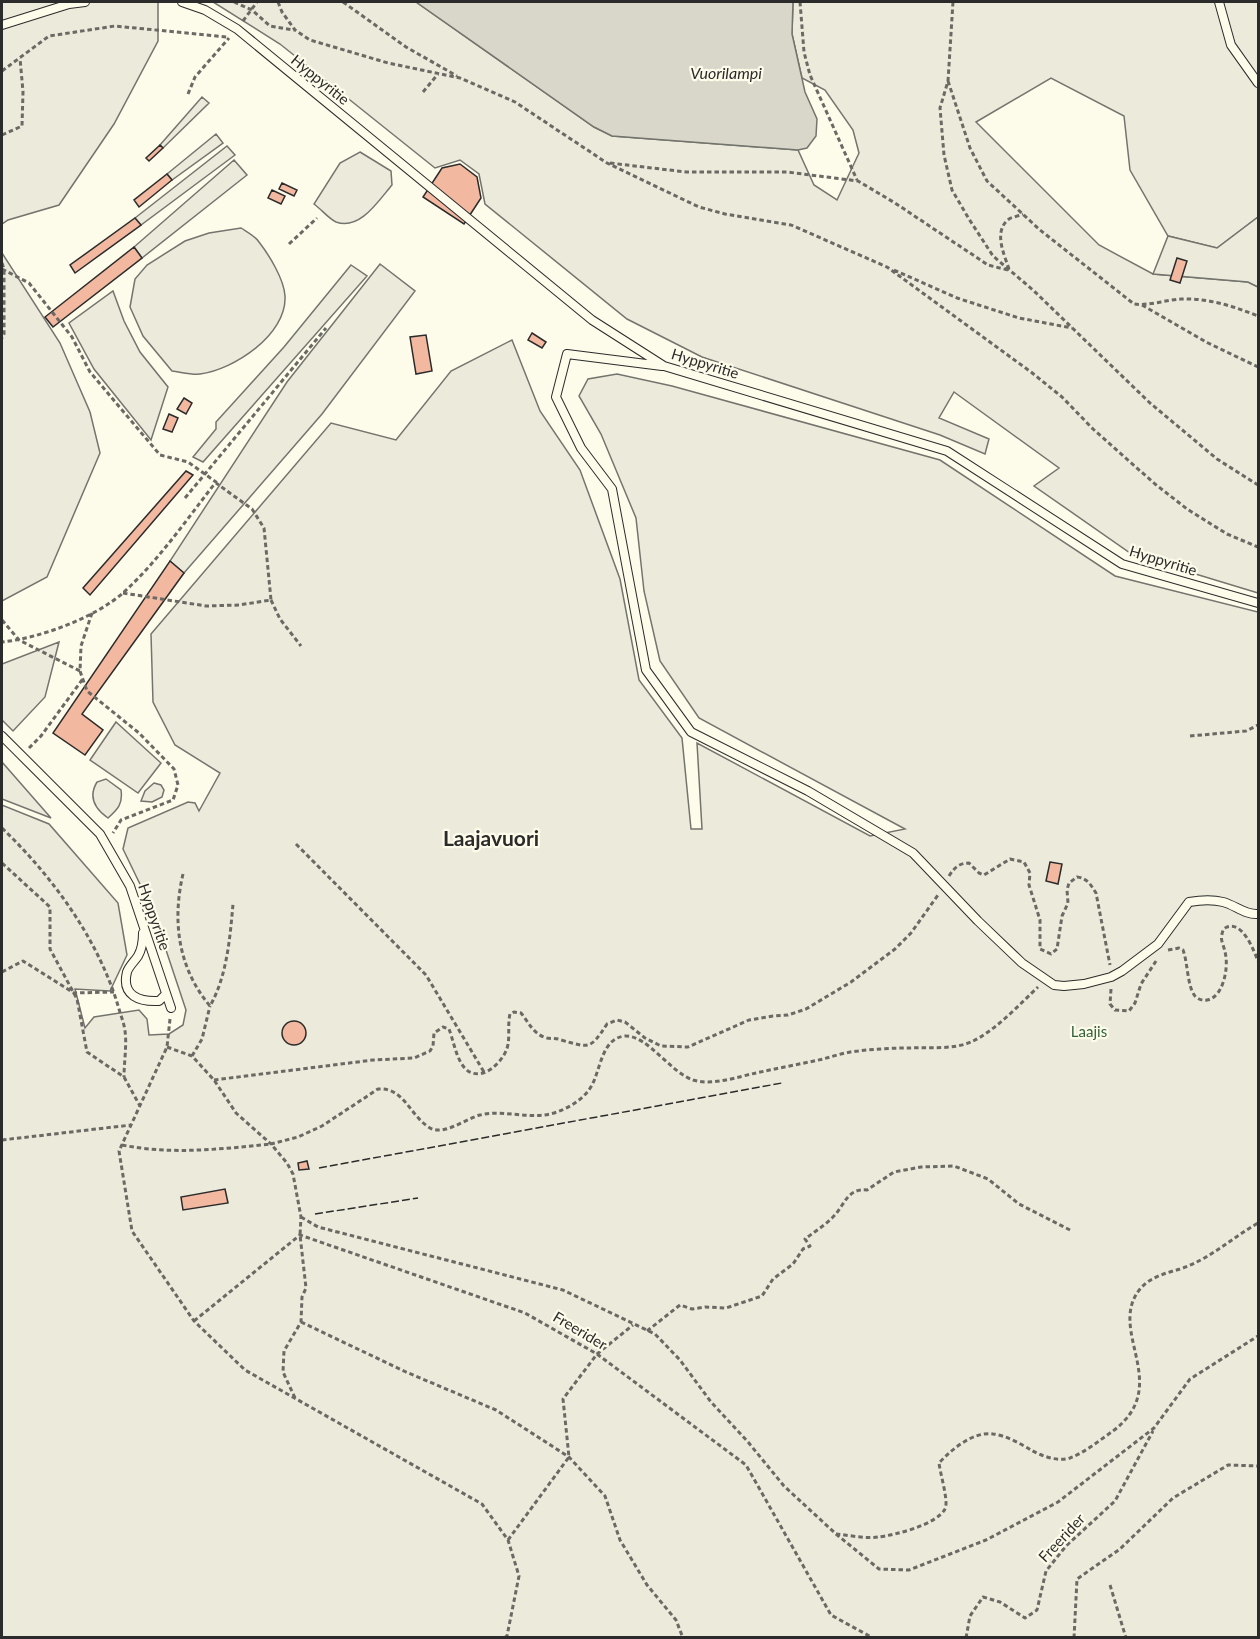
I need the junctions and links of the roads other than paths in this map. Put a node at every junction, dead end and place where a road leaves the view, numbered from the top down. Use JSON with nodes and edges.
{"nodes":[{"id":1,"x":85,"y":2,"type":"edge"},
{"id":2,"x":183,"y":2,"type":"edge"},
{"id":3,"x":1219,"y":2,"type":"edge"},
{"id":4,"x":2,"y":25,"type":"edge"},
{"id":5,"x":1258,"y":83,"type":"edge"},
{"id":6,"x":664,"y":366,"type":"junction"},
{"id":7,"x":1258,"y":603,"type":"edge"},
{"id":8,"x":2,"y":736,"type":"edge"},
{"id":9,"x":1258,"y":914,"type":"edge"},
{"id":10,"x":143,"y":928,"type":"junction"},
{"id":11,"x":166,"y":993,"type":"junction"},
{"id":12,"x":171,"y":1008,"type":"road end"}],
"edges":[{"from":1,"to":4,"type":"lane"},
{"from":2,"to":6,"type":"lane","name":"Hyppyritie"},
{"from":3,"to":5,"type":"lane"},
{"from":6,"to":7,"type":"lane","name":"Hyppyritie"},
{"from":6,"to":9,"type":"lane"},
{"from":8,"to":10,"type":"lane","name":"Hyppyritie"},
{"from":10,"to":11,"type":"lane","name":"Hyppyritie"},
{"from":10,"to":11,"type":"lane"},
{"from":11,"to":12,"type":"lane","name":"Hyppyritie"}]}
